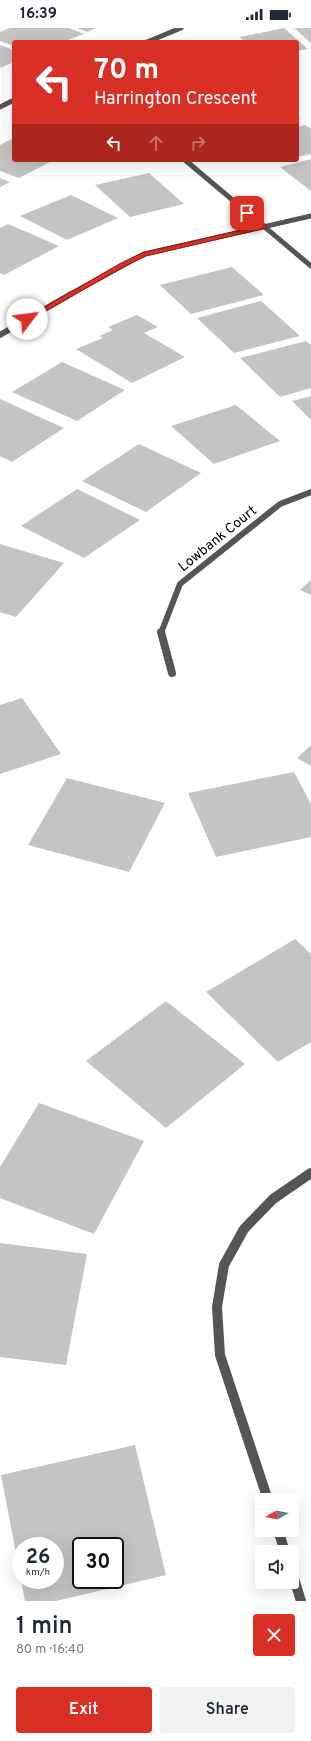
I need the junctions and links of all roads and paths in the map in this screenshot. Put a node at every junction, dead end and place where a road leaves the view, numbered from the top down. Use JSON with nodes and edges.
{"nodes":[{"id":1,"x":181,"y":28,"type":"edge"},
{"id":2,"x":152,"y":40,"type":"edge"},
{"id":3,"x":12,"y":101,"type":"edge"},
{"id":4,"x":0,"y":107,"type":"edge"},
{"id":5,"x":187,"y":162,"type":"edge"},
{"id":6,"x":311,"y":216,"type":"edge"},
{"id":7,"x":264,"y":227,"type":"junction"},
{"id":8,"x":311,"y":266,"type":"edge"},
{"id":9,"x":0,"y":335,"type":"edge"},
{"id":10,"x":311,"y":492,"type":"edge"},
{"id":11,"x":172,"y":673,"type":"dead end"},
{"id":12,"x":311,"y":1173,"type":"edge"},
{"id":13,"x":266,"y":1493,"type":"edge"},
{"id":14,"x":297,"y":1589,"type":"edge"},
{"id":15,"x":301,"y":1601,"type":"edge"}],
"edges":[{"from":1,"to":2,"type":"street"},
{"from":3,"to":4,"type":"street"},
{"from":5,"to":7,"type":"street"},
{"from":6,"to":7,"type":"street"},
{"from":7,"to":8,"type":"street"},
{"from":7,"to":9,"type":"street"},
{"from":10,"to":11,"type":"street","name":"Lowbank Court"},
{"from":12,"to":13,"type":"street"},
{"from":14,"to":15,"type":"street"}]}
